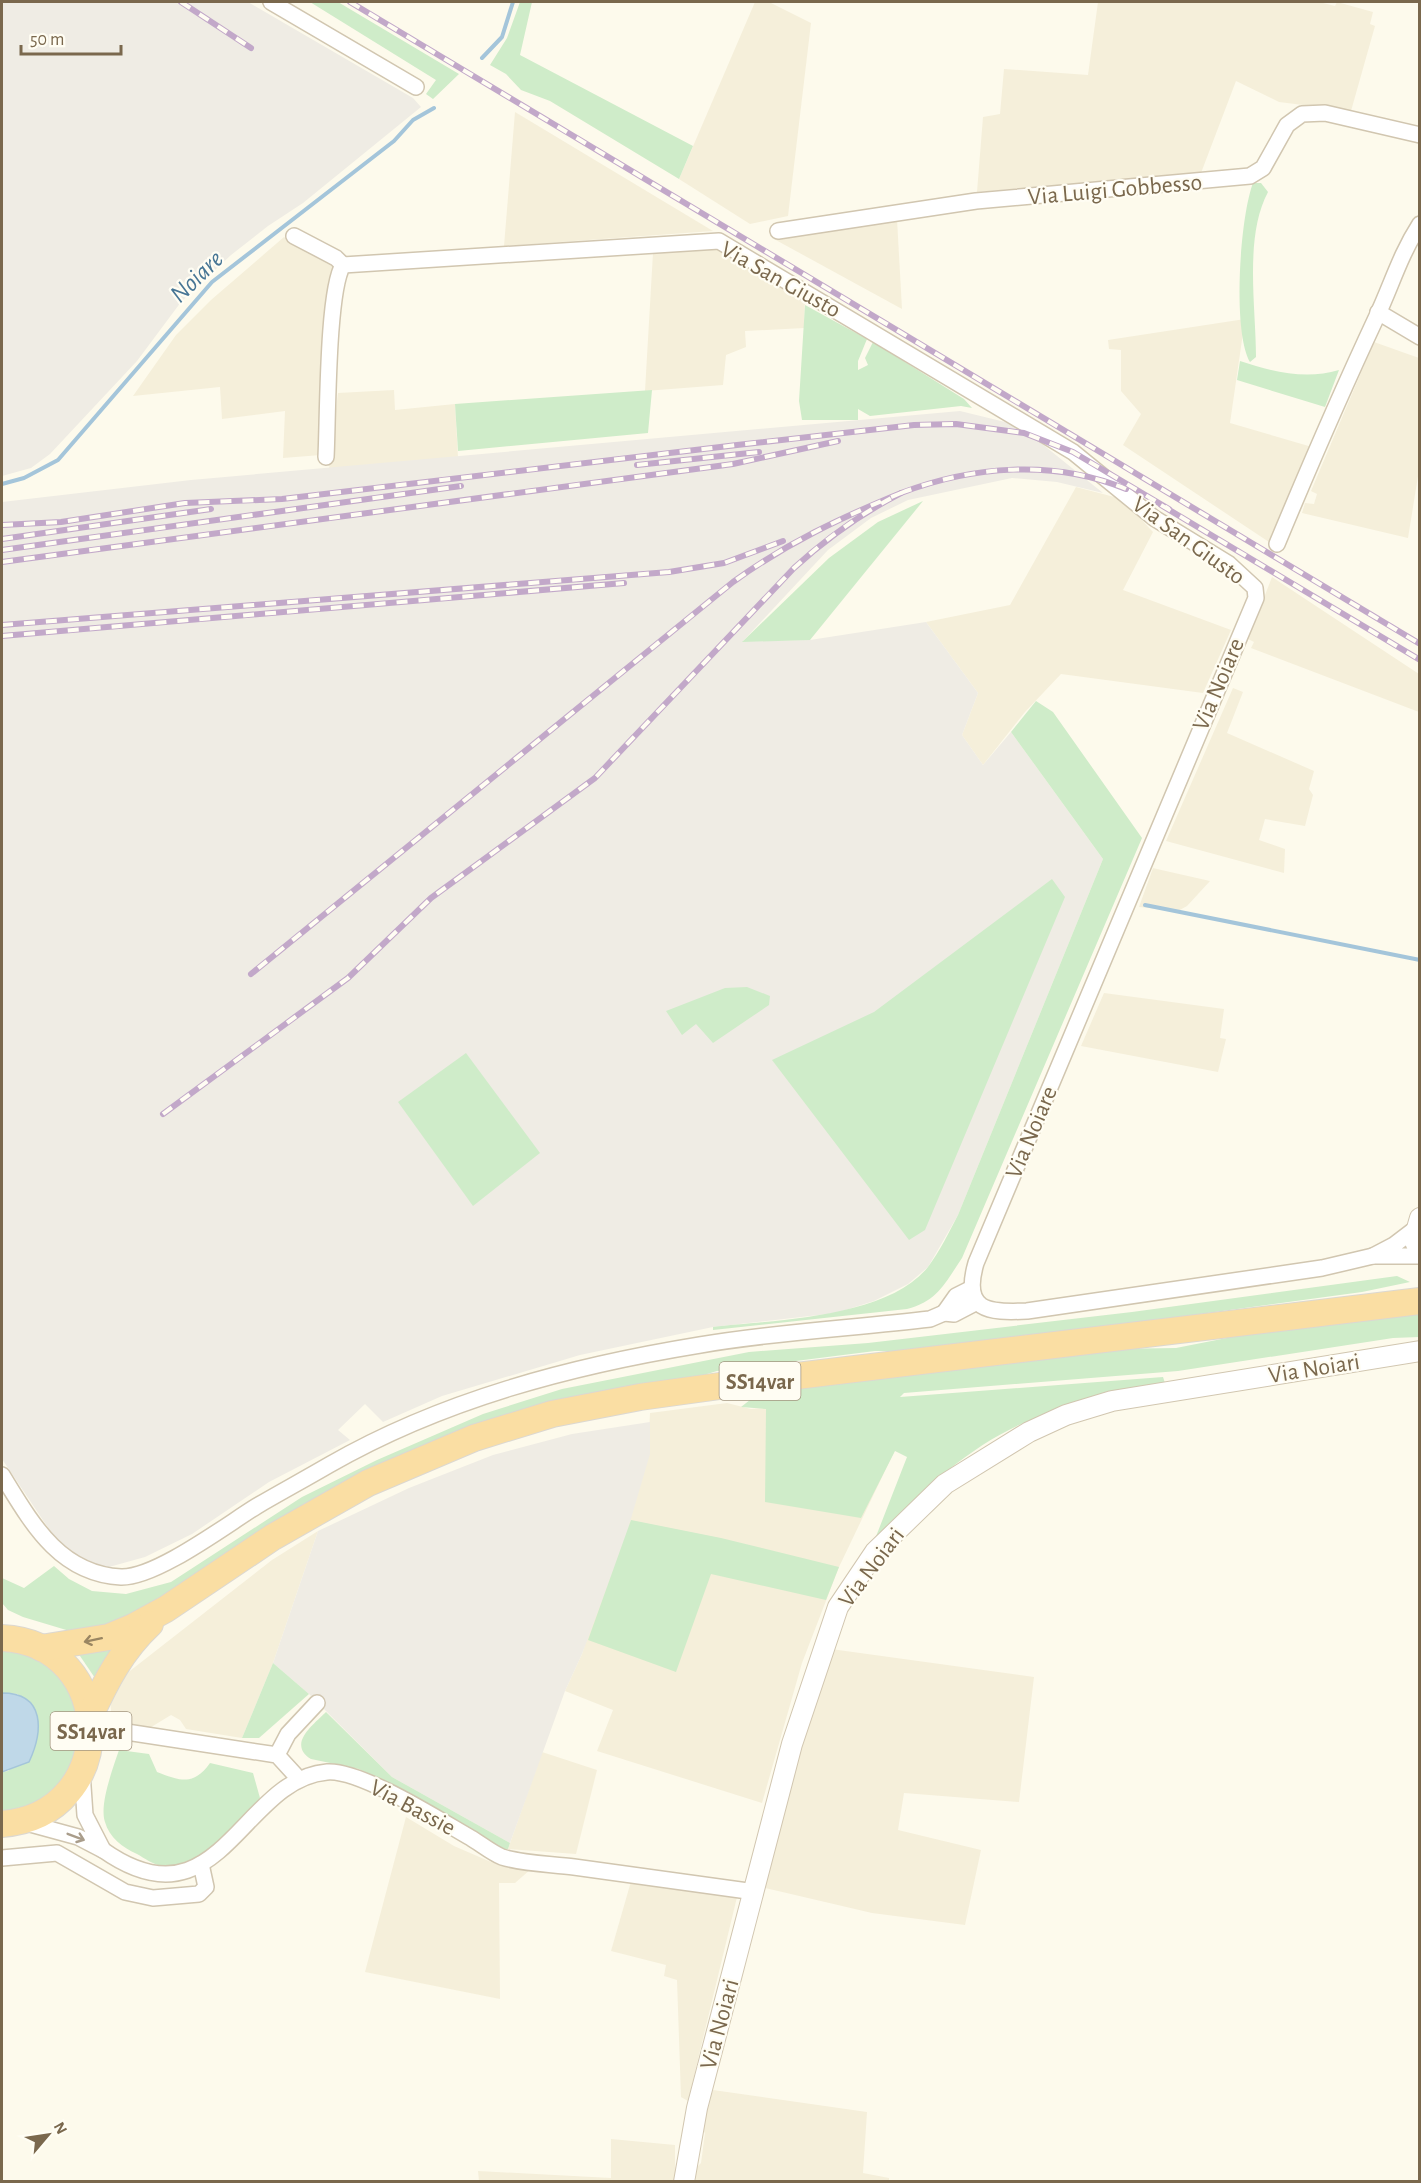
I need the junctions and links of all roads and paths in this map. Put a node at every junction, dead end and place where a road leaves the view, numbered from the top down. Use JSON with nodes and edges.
{"nodes":[{"id":1,"x":271,"y":2,"type":"edge"},
{"id":2,"x":416,"y":87,"type":"dead end"},
{"id":3,"x":1419,"y":135,"type":"edge"},
{"id":4,"x":1419,"y":224,"type":"edge"},
{"id":5,"x":778,"y":231,"type":"dead end"},
{"id":6,"x":294,"y":237,"type":"dead end"},
{"id":7,"x":343,"y":265,"type":"junction"},
{"id":8,"x":1378,"y":312,"type":"junction"},
{"id":9,"x":1419,"y":337,"type":"edge"},
{"id":10,"x":326,"y":457,"type":"dead end"},
{"id":11,"x":1278,"y":544,"type":"dead end"},
{"id":12,"x":1256,"y":592,"type":"joint"},
{"id":13,"x":1417,"y":1224,"type":"edge"},
{"id":14,"x":1419,"y":1254,"type":"edge"},
{"id":15,"x":1373,"y":1256,"type":"junction"},
{"id":16,"x":974,"y":1295,"type":"junction"},
{"id":17,"x":1411,"y":1303,"type":"edge"},
{"id":18,"x":1419,"y":1352,"type":"edge"},
{"id":19,"x":2,"y":1475,"type":"edge"},
{"id":20,"x":166,"y":1609,"type":"junction"},
{"id":21,"x":3,"y":1637,"type":"edge"},
{"id":22,"x":41,"y":1648,"type":"junction"},
{"id":23,"x":316,"y":1703,"type":"dead end"},
{"id":24,"x":90,"y":1716,"type":"junction"},
{"id":25,"x":120,"y":1731,"type":"dead end"},
{"id":26,"x":276,"y":1755,"type":"junction"},
{"id":27,"x":82,"y":1771,"type":"junction"},
{"id":28,"x":299,"y":1779,"type":"junction"},
{"id":29,"x":11,"y":1822,"type":"edge"},
{"id":30,"x":104,"y":1850,"type":"junction"},
{"id":31,"x":2,"y":1858,"type":"edge"},
{"id":32,"x":201,"y":1864,"type":"junction"},
{"id":33,"x":755,"y":1892,"type":"junction"},
{"id":34,"x":684,"y":2181,"type":"edge"}],
"edges":[{"from":1,"to":2,"type":"street"},
{"from":3,"to":5,"type":"street","name":"Via Luigi Gobbesso"},
{"from":4,"to":8,"type":"street"},
{"from":6,"to":7,"type":"street"},
{"from":7,"to":10,"type":"street"},
{"from":7,"to":12,"type":"street","name":"Via San Giusto"},
{"from":8,"to":9,"type":"street"},
{"from":8,"to":11,"type":"street"},
{"from":12,"to":16,"type":"street","name":"Via Noiare"},
{"from":13,"to":14,"type":"street"},
{"from":13,"to":15,"type":"street"},
{"from":14,"to":15,"type":"street"},
{"from":15,"to":16,"type":"street"},
{"from":16,"to":19,"type":"street"},
{"from":17,"to":20,"type":"highway","number":"SS14var"},
{"from":18,"to":33,"type":"street","name":"Via Noiari"},
{"from":20,"to":22,"type":"highway","number":"SS14var","one_way":true},
{"from":20,"to":24,"type":"highway","number":"SS14var"},
{"from":21,"to":22,"type":"highway","number":"SS14var"},
{"from":22,"to":24,"type":"highway","number":"SS14var"},
{"from":23,"to":26,"type":"street"},
{"from":24,"to":27,"type":"highway","number":"SS14var"},
{"from":25,"to":26,"type":"street"},
{"from":26,"to":28,"type":"street"},
{"from":27,"to":29,"type":"highway","number":"SS14var"},
{"from":27,"to":30,"type":"street","name":"Via Bassie"},
{"from":28,"to":32,"type":"street","name":"Via Bassie"},
{"from":28,"to":33,"type":"street","name":"Via Bassie"},
{"from":29,"to":30,"type":"street","name":"Via Bassie","one_way":true},
{"from":30,"to":32,"type":"street","name":"Via Bassie"},
{"from":31,"to":32,"type":"street"},
{"from":33,"to":34,"type":"street","name":"Via Noiari"}]}
